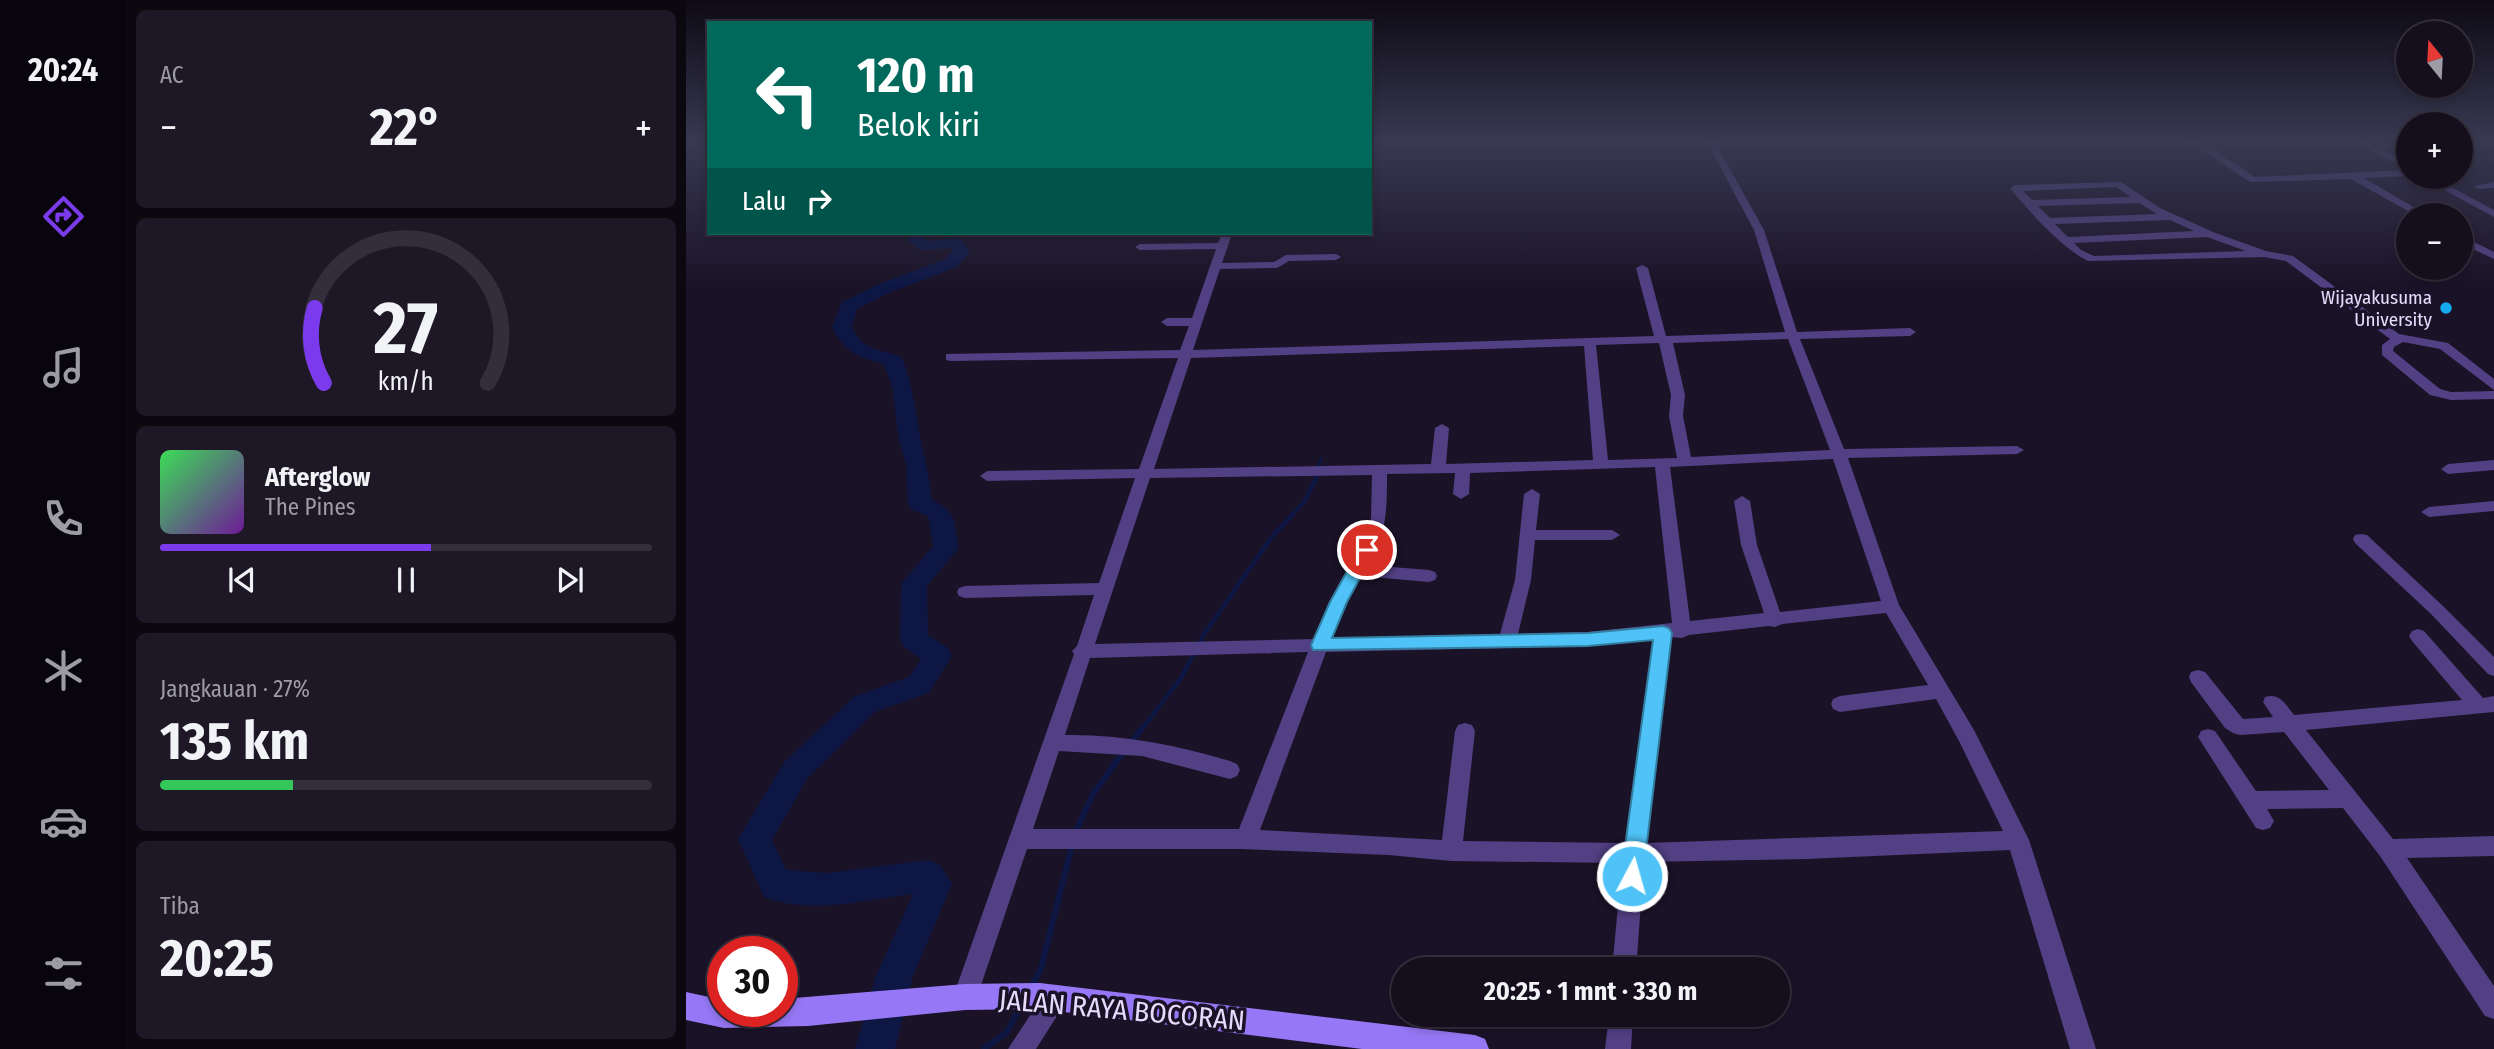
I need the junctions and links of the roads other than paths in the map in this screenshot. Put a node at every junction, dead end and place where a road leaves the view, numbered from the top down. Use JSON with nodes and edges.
{"nodes":[{"id":1,"x":1738,"y":191,"type":"edge"},
{"id":2,"x":2017,"y":191,"type":"edge"},
{"id":3,"x":2127,"y":191,"type":"edge"},
{"id":4,"x":2379,"y":191,"type":"edge"},
{"id":5,"x":2451,"y":191,"type":"edge"},
{"id":6,"x":2138,"y":200,"type":"junction"},
{"id":7,"x":2027,"y":203,"type":"junction"},
{"id":8,"x":2401,"y":203,"type":"edge"},
{"id":9,"x":2494,"y":214,"type":"edge"},
{"id":10,"x":2174,"y":217,"type":"junction"},
{"id":11,"x":2046,"y":221,"type":"junction"},
{"id":12,"x":2209,"y":234,"type":"junction"},
{"id":13,"x":1290,"y":235,"type":"edge"},
{"id":14,"x":1225,"y":238,"type":"edge"},
{"id":15,"x":2065,"y":240,"type":"junction"},
{"id":16,"x":2473,"y":244,"type":"edge"},
{"id":17,"x":1140,"y":247,"type":"dead end"},
{"id":18,"x":2264,"y":254,"type":"junction"},
{"id":19,"x":2494,"y":256,"type":"edge"},
{"id":20,"x":1336,"y":257,"type":"dead end"},
{"id":21,"x":1215,"y":266,"type":"junction"},
{"id":22,"x":1642,"y":268,"type":"dead end"},
{"id":23,"x":1167,"y":322,"type":"dead end"},
{"id":24,"x":1196,"y":322,"type":"junction"},
{"id":25,"x":1910,"y":332,"type":"dead end"},
{"id":26,"x":1793,"y":337,"type":"junction"},
{"id":27,"x":1663,"y":340,"type":"junction"},
{"id":28,"x":2400,"y":340,"type":"junction"},
{"id":29,"x":1590,"y":343,"type":"junction"},
{"id":30,"x":1184,"y":354,"type":"junction"},
{"id":31,"x":951,"y":357,"type":"dead end"},
{"id":32,"x":2494,"y":386,"type":"edge"},
{"id":33,"x":2494,"y":395,"type":"edge"},
{"id":34,"x":1442,"y":428,"type":"dead end"},
{"id":35,"x":2017,"y":450,"type":"dead end"},
{"id":36,"x":1839,"y":454,"type":"junction"},
{"id":37,"x":1685,"y":462,"type":"junction"},
{"id":38,"x":1662,"y":463,"type":"junction"},
{"id":39,"x":1601,"y":465,"type":"junction"},
{"id":40,"x":2494,"y":465,"type":"edge"},
{"id":41,"x":1463,"y":468,"type":"junction"},
{"id":42,"x":1438,"y":469,"type":"junction"},
{"id":43,"x":2448,"y":469,"type":"dead end"},
{"id":44,"x":1380,"y":470,"type":"junction"},
{"id":45,"x":1144,"y":474,"type":"junction"},
{"id":46,"x":987,"y":476,"type":"dead end"},
{"id":47,"x":1461,"y":494,"type":"dead end"},
{"id":48,"x":1532,"y":495,"type":"dead end"},
{"id":49,"x":1742,"y":501,"type":"dead end"},
{"id":50,"x":2494,"y":506,"type":"edge"},
{"id":51,"x":2429,"y":512,"type":"dead end"},
{"id":52,"x":1528,"y":535,"type":"junction"},
{"id":53,"x":1612,"y":536,"type":"dead end"},
{"id":54,"x":2361,"y":538,"type":"dead end"},
{"id":55,"x":1357,"y":570,"type":"junction"},
{"id":56,"x":1429,"y":576,"type":"dead end"},
{"id":57,"x":1103,"y":589,"type":"junction"},
{"id":58,"x":965,"y":592,"type":"dead end"},
{"id":59,"x":1891,"y":606,"type":"junction"},
{"id":60,"x":1775,"y":621,"type":"junction"},
{"id":61,"x":1672,"y":632,"type":"junction"},
{"id":62,"x":2418,"y":636,"type":"dead end"},
{"id":63,"x":1507,"y":641,"type":"junction"},
{"id":64,"x":1320,"y":645,"type":"junction"},
{"id":65,"x":1081,"y":651,"type":"junction"},
{"id":66,"x":2494,"y":669,"type":"edge"},
{"id":67,"x":2199,"y":677,"type":"dead end"},
{"id":68,"x":1942,"y":691,"type":"junction"},
{"id":69,"x":2272,"y":702,"type":"dead end"},
{"id":70,"x":1840,"y":704,"type":"dead end"},
{"id":71,"x":2486,"y":705,"type":"edge"},
{"id":72,"x":2289,"y":724,"type":"junction"},
{"id":73,"x":1465,"y":731,"type":"dead end"},
{"id":74,"x":2208,"y":737,"type":"dead end"},
{"id":75,"x":1051,"y":743,"type":"junction"},
{"id":76,"x":1230,"y":770,"type":"dead end"},
{"id":77,"x":2349,"y":799,"type":"junction"},
{"id":78,"x":2251,"y":800,"type":"junction"},
{"id":79,"x":2263,"y":821,"type":"dead end"},
{"id":80,"x":1021,"y":839,"type":"junction"},
{"id":81,"x":2018,"y":840,"type":"junction"},
{"id":82,"x":1245,"y":841,"type":"junction"},
{"id":83,"x":2494,"y":846,"type":"edge"},
{"id":84,"x":2388,"y":849,"type":"junction"},
{"id":85,"x":1451,"y":851,"type":"junction"},
{"id":86,"x":1634,"y":852,"type":"junction"},
{"id":87,"x":1626,"y":957,"type":"edge"},
{"id":88,"x":1039,"y":996,"type":"junction"},
{"id":89,"x":965,"y":997,"type":"junction"},
{"id":90,"x":686,"y":1006,"type":"edge"},
{"id":91,"x":2494,"y":1007,"type":"edge"},
{"id":92,"x":1620,"y":1027,"type":"edge"},
{"id":93,"x":1021,"y":1049,"type":"edge"},
{"id":94,"x":1475,"y":1049,"type":"edge"},
{"id":95,"x":1618,"y":1049,"type":"edge"},
{"id":96,"x":2084,"y":1049,"type":"edge"}],
"edges":[{"from":1,"to":26,"type":"street"},
{"from":2,"to":7,"type":"street"},
{"from":3,"to":6,"type":"street"},
{"from":4,"to":8,"type":"street"},
{"from":5,"to":9,"type":"street"},
{"from":6,"to":7,"type":"street"},
{"from":6,"to":10,"type":"street"},
{"from":7,"to":11,"type":"street"},
{"from":10,"to":11,"type":"street"},
{"from":10,"to":12,"type":"street"},
{"from":11,"to":15,"type":"street"},
{"from":12,"to":15,"type":"street"},
{"from":12,"to":18,"type":"street"},
{"from":13,"to":14,"type":"street"},
{"from":14,"to":17,"type":"street"},
{"from":14,"to":21,"type":"street"},
{"from":15,"to":18,"type":"street"},
{"from":16,"to":19,"type":"street"},
{"from":18,"to":28,"type":"street"},
{"from":20,"to":21,"type":"street"},
{"from":21,"to":24,"type":"street"},
{"from":22,"to":27,"type":"street"},
{"from":23,"to":24,"type":"street"},
{"from":24,"to":30,"type":"street"},
{"from":25,"to":26,"type":"street"},
{"from":26,"to":27,"type":"street"},
{"from":26,"to":36,"type":"street"},
{"from":27,"to":29,"type":"street"},
{"from":27,"to":37,"type":"street"},
{"from":28,"to":32,"type":"street"},
{"from":28,"to":33,"type":"street"},
{"from":29,"to":30,"type":"street"},
{"from":29,"to":39,"type":"street"},
{"from":30,"to":31,"type":"street"},
{"from":30,"to":45,"type":"street"},
{"from":34,"to":42,"type":"street"},
{"from":35,"to":36,"type":"street"},
{"from":36,"to":37,"type":"street"},
{"from":36,"to":59,"type":"street"},
{"from":37,"to":38,"type":"street"},
{"from":38,"to":39,"type":"street"},
{"from":38,"to":61,"type":"street"},
{"from":39,"to":41,"type":"street"},
{"from":40,"to":43,"type":"street"},
{"from":41,"to":42,"type":"street"},
{"from":41,"to":47,"type":"street"},
{"from":42,"to":44,"type":"street"},
{"from":44,"to":45,"type":"street"},
{"from":44,"to":55,"type":"street"},
{"from":45,"to":46,"type":"street"},
{"from":45,"to":57,"type":"street"},
{"from":48,"to":52,"type":"street"},
{"from":49,"to":60,"type":"street"},
{"from":50,"to":51,"type":"street"},
{"from":52,"to":53,"type":"street"},
{"from":52,"to":63,"type":"street"},
{"from":54,"to":66,"type":"street"},
{"from":55,"to":56,"type":"street"},
{"from":55,"to":64,"type":"street"},
{"from":57,"to":58,"type":"street"},
{"from":57,"to":65,"type":"street"},
{"from":59,"to":60,"type":"street"},
{"from":59,"to":68,"type":"street"},
{"from":60,"to":61,"type":"street"},
{"from":61,"to":63,"type":"street"},
{"from":61,"to":86,"type":"street"},
{"from":62,"to":71,"type":"street"},
{"from":63,"to":64,"type":"street"},
{"from":64,"to":65,"type":"street"},
{"from":64,"to":82,"type":"street"},
{"from":65,"to":75,"type":"street"},
{"from":67,"to":72,"type":"street"},
{"from":68,"to":70,"type":"street"},
{"from":68,"to":81,"type":"street"},
{"from":69,"to":72,"type":"street"},
{"from":71,"to":72,"type":"street"},
{"from":72,"to":77,"type":"street"},
{"from":73,"to":85,"type":"street"},
{"from":74,"to":78,"type":"street"},
{"from":75,"to":76,"type":"street"},
{"from":75,"to":80,"type":"street"},
{"from":77,"to":78,"type":"street"},
{"from":77,"to":84,"type":"street"},
{"from":78,"to":79,"type":"street"},
{"from":80,"to":82,"type":"street"},
{"from":80,"to":89,"type":"street"},
{"from":81,"to":86,"type":"street"},
{"from":81,"to":96,"type":"street"},
{"from":82,"to":85,"type":"street"},
{"from":83,"to":84,"type":"street"},
{"from":84,"to":91,"type":"street"},
{"from":85,"to":86,"type":"street"},
{"from":86,"to":87,"type":"street"},
{"from":88,"to":89,"type":"street","name":"JALAN RAYA BOCORAN"},
{"from":88,"to":93,"type":"street"},
{"from":88,"to":94,"type":"street","name":"JALAN RAYA BOCORAN"},
{"from":89,"to":90,"type":"street","name":"JALAN RAYA BOCORAN"},
{"from":92,"to":95,"type":"street"}]}
